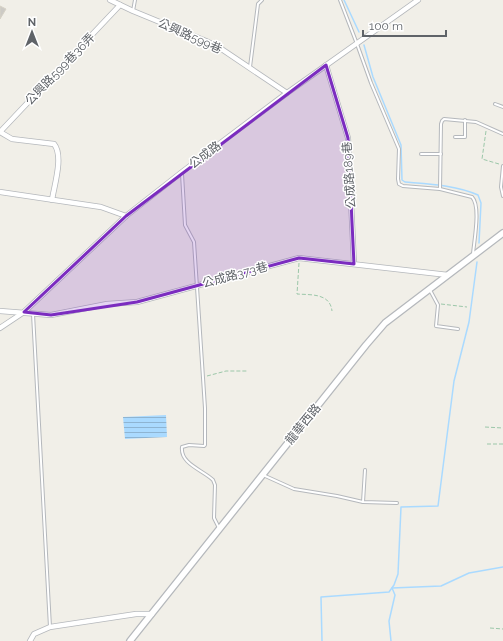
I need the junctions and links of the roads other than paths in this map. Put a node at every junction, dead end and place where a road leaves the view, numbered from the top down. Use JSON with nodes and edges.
{"nodes":[{"id":1,"x":110,"y":0,"type":"edge"},
{"id":2,"x":135,"y":0,"type":"edge"},
{"id":3,"x":262,"y":0,"type":"edge"},
{"id":4,"x":340,"y":0,"type":"edge"},
{"id":5,"x":418,"y":0,"type":"edge"},
{"id":6,"x":120,"y":5,"type":"junction"},
{"id":7,"x":132,"y":11,"type":"junction"},
{"id":8,"x":358,"y":44,"type":"junction"},
{"id":9,"x":326,"y":65,"type":"junction"},
{"id":10,"x":249,"y":68,"type":"junction"},
{"id":11,"x":287,"y":92,"type":"junction"},
{"id":12,"x":495,"y":104,"type":"dead end"},
{"id":13,"x":503,"y":108,"type":"edge"},
{"id":14,"x":465,"y":120,"type":"junction"},
{"id":15,"x":0,"y":132,"type":"edge"},
{"id":16,"x":503,"y":134,"type":"edge"},
{"id":17,"x":455,"y":137,"type":"dead end"},
{"id":18,"x":421,"y":154,"type":"dead end"},
{"id":19,"x":441,"y":154,"type":"junction"},
{"id":20,"x":503,"y":166,"type":"edge"},
{"id":21,"x":182,"y":172,"type":"junction"},
{"id":22,"x":440,"y":188,"type":"junction"},
{"id":23,"x":0,"y":192,"type":"edge"},
{"id":24,"x":503,"y":196,"type":"edge"},
{"id":25,"x":52,"y":200,"type":"junction"},
{"id":26,"x":126,"y":216,"type":"junction"},
{"id":27,"x":503,"y":233,"type":"edge"},
{"id":28,"x":473,"y":255,"type":"junction"},
{"id":29,"x":354,"y":264,"type":"junction"},
{"id":30,"x":448,"y":275,"type":"junction"},
{"id":31,"x":197,"y":285,"type":"junction"},
{"id":32,"x":430,"y":289,"type":"junction"},
{"id":33,"x":0,"y":311,"type":"edge"},
{"id":34,"x":24,"y":312,"type":"junction"},
{"id":35,"x":32,"y":313,"type":"junction"},
{"id":36,"x":0,"y":328,"type":"edge"},
{"id":37,"x":458,"y":329,"type":"dead end"},
{"id":38,"x":365,"y":470,"type":"dead end"},
{"id":39,"x":262,"y":475,"type":"junction"},
{"id":40,"x":363,"y":502,"type":"junction"},
{"id":41,"x":398,"y":503,"type":"dead end"},
{"id":42,"x":219,"y":529,"type":"junction"},
{"id":43,"x":152,"y":614,"type":"junction"},
{"id":44,"x":50,"y":628,"type":"junction"},
{"id":45,"x":30,"y":641,"type":"edge"},
{"id":46,"x":130,"y":641,"type":"edge"}],
"edges":[{"from":1,"to":6,"type":"street","name":"公興路599巷"},
{"from":2,"to":7,"type":"lane"},
{"from":3,"to":10,"type":"lane"},
{"from":4,"to":8,"type":"lane"},
{"from":5,"to":8,"type":"street","name":"公成路"},
{"from":6,"to":7,"type":"street","name":"公興路599巷"},
{"from":6,"to":15,"type":"street","name":"公興路599巷36弄"},
{"from":7,"to":10,"type":"street","name":"公興路599巷"},
{"from":8,"to":9,"type":"street","name":"公成路"},
{"from":8,"to":22,"type":"lane"},
{"from":9,"to":11,"type":"street","name":"公成路"},
{"from":9,"to":29,"type":"street","name":"公成路189巷"},
{"from":10,"to":11,"type":"street","name":"公興路599巷"},
{"from":11,"to":21,"type":"street","name":"公成路"},
{"from":12,"to":13,"type":"lane"},
{"from":14,"to":16,"type":"lane"},
{"from":14,"to":17,"type":"lane"},
{"from":14,"to":19,"type":"lane"},
{"from":15,"to":25,"type":"street"},
{"from":18,"to":19,"type":"lane"},
{"from":19,"to":22,"type":"lane"},
{"from":20,"to":24,"type":"lane"},
{"from":21,"to":26,"type":"street","name":"公成路"},
{"from":21,"to":31,"type":"lane"},
{"from":22,"to":28,"type":"lane"},
{"from":23,"to":25,"type":"street"},
{"from":25,"to":26,"type":"street"},
{"from":26,"to":34,"type":"street","name":"公成路"},
{"from":27,"to":28,"type":"street","name":"龍華西路"},
{"from":28,"to":30,"type":"street","name":"龍華西路"},
{"from":29,"to":30,"type":"street","name":"公成路373巷"},
{"from":29,"to":31,"type":"street","name":"公成路373巷"},
{"from":30,"to":32,"type":"street","name":"龍華西路"},
{"from":31,"to":35,"type":"street","name":"公成路373巷"},
{"from":31,"to":42,"type":"lane"},
{"from":32,"to":37,"type":"lane"},
{"from":32,"to":39,"type":"street","name":"龍華西路"},
{"from":33,"to":34,"type":"street"},
{"from":34,"to":35,"type":"street","name":"公成路373巷"},
{"from":34,"to":36,"type":"street","name":"公成路"},
{"from":35,"to":44,"type":"lane"},
{"from":38,"to":40,"type":"lane"},
{"from":39,"to":40,"type":"lane"},
{"from":39,"to":42,"type":"street","name":"龍華西路"},
{"from":40,"to":41,"type":"lane"},
{"from":42,"to":43,"type":"street","name":"龍華西路"},
{"from":43,"to":44,"type":"street"},
{"from":43,"to":46,"type":"street","name":"龍華西路"},
{"from":44,"to":45,"type":"street"}]}
